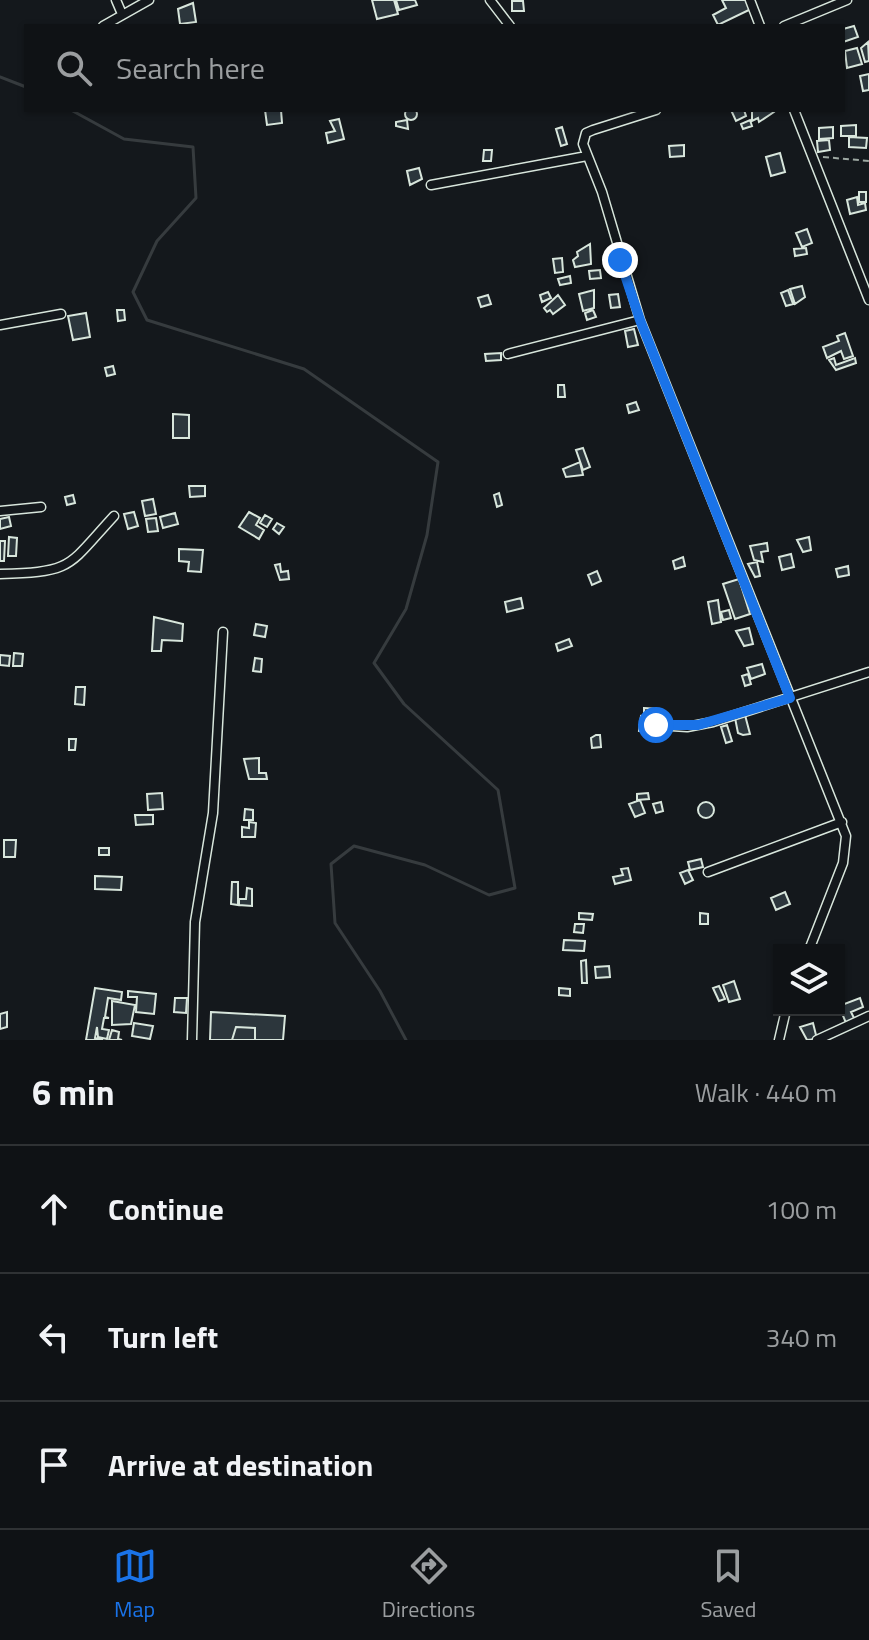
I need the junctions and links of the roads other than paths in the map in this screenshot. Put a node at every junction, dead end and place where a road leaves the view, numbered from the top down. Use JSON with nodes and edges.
{"nodes":[{"id":1,"x":116,"y":0,"type":"edge"},
{"id":2,"x":149,"y":0,"type":"edge"},
{"id":3,"x":490,"y":0,"type":"edge"},
{"id":4,"x":750,"y":0,"type":"edge"},
{"id":5,"x":847,"y":0,"type":"edge"},
{"id":6,"x":122,"y":14,"type":"junction"},
{"id":7,"x":106,"y":24,"type":"edge"},
{"id":8,"x":508,"y":24,"type":"edge"},
{"id":9,"x":759,"y":24,"type":"edge"},
{"id":10,"x":789,"y":24,"type":"edge"},
{"id":11,"x":650,"y":112,"type":"edge"},
{"id":12,"x":795,"y":112,"type":"edge"},
{"id":13,"x":587,"y":156,"type":"junction"},
{"id":14,"x":431,"y":185,"type":"dead end"},
{"id":15,"x":869,"y":300,"type":"edge"},
{"id":16,"x":61,"y":314,"type":"dead end"},
{"id":17,"x":640,"y":320,"type":"junction"},
{"id":18,"x":0,"y":325,"type":"edge"},
{"id":19,"x":508,"y":354,"type":"dead end"},
{"id":20,"x":41,"y":507,"type":"dead end"},
{"id":21,"x":0,"y":511,"type":"edge"},
{"id":22,"x":114,"y":516,"type":"dead end"},
{"id":23,"x":0,"y":574,"type":"edge"},
{"id":24,"x":223,"y":632,"type":"dead end"},
{"id":25,"x":869,"y":672,"type":"edge"},
{"id":26,"x":790,"y":698,"type":"junction"},
{"id":27,"x":656,"y":725,"type":"dead end"},
{"id":28,"x":842,"y":822,"type":"junction"},
{"id":29,"x":708,"y":872,"type":"dead end"},
{"id":30,"x":811,"y":944,"type":"edge"},
{"id":31,"x":785,"y":1016,"type":"edge"},
{"id":32,"x":869,"y":1016,"type":"edge"},
{"id":33,"x":192,"y":1040,"type":"edge"},
{"id":34,"x":779,"y":1040,"type":"edge"},
{"id":35,"x":817,"y":1040,"type":"edge"}],
"edges":[{"from":1,"to":6,"type":"street"},
{"from":2,"to":6,"type":"street"},
{"from":3,"to":8,"type":"street"},
{"from":4,"to":9,"type":"street"},
{"from":5,"to":10,"type":"street"},
{"from":6,"to":7,"type":"street"},
{"from":11,"to":13,"type":"street"},
{"from":12,"to":15,"type":"street"},
{"from":13,"to":14,"type":"street"},
{"from":13,"to":17,"type":"street"},
{"from":16,"to":18,"type":"street"},
{"from":17,"to":19,"type":"street"},
{"from":17,"to":26,"type":"street"},
{"from":20,"to":21,"type":"street"},
{"from":22,"to":23,"type":"street"},
{"from":24,"to":33,"type":"street"},
{"from":25,"to":26,"type":"street"},
{"from":26,"to":27,"type":"street"},
{"from":26,"to":28,"type":"street"},
{"from":28,"to":29,"type":"street"},
{"from":28,"to":30,"type":"street"},
{"from":31,"to":34,"type":"street"},
{"from":32,"to":35,"type":"street"}]}
